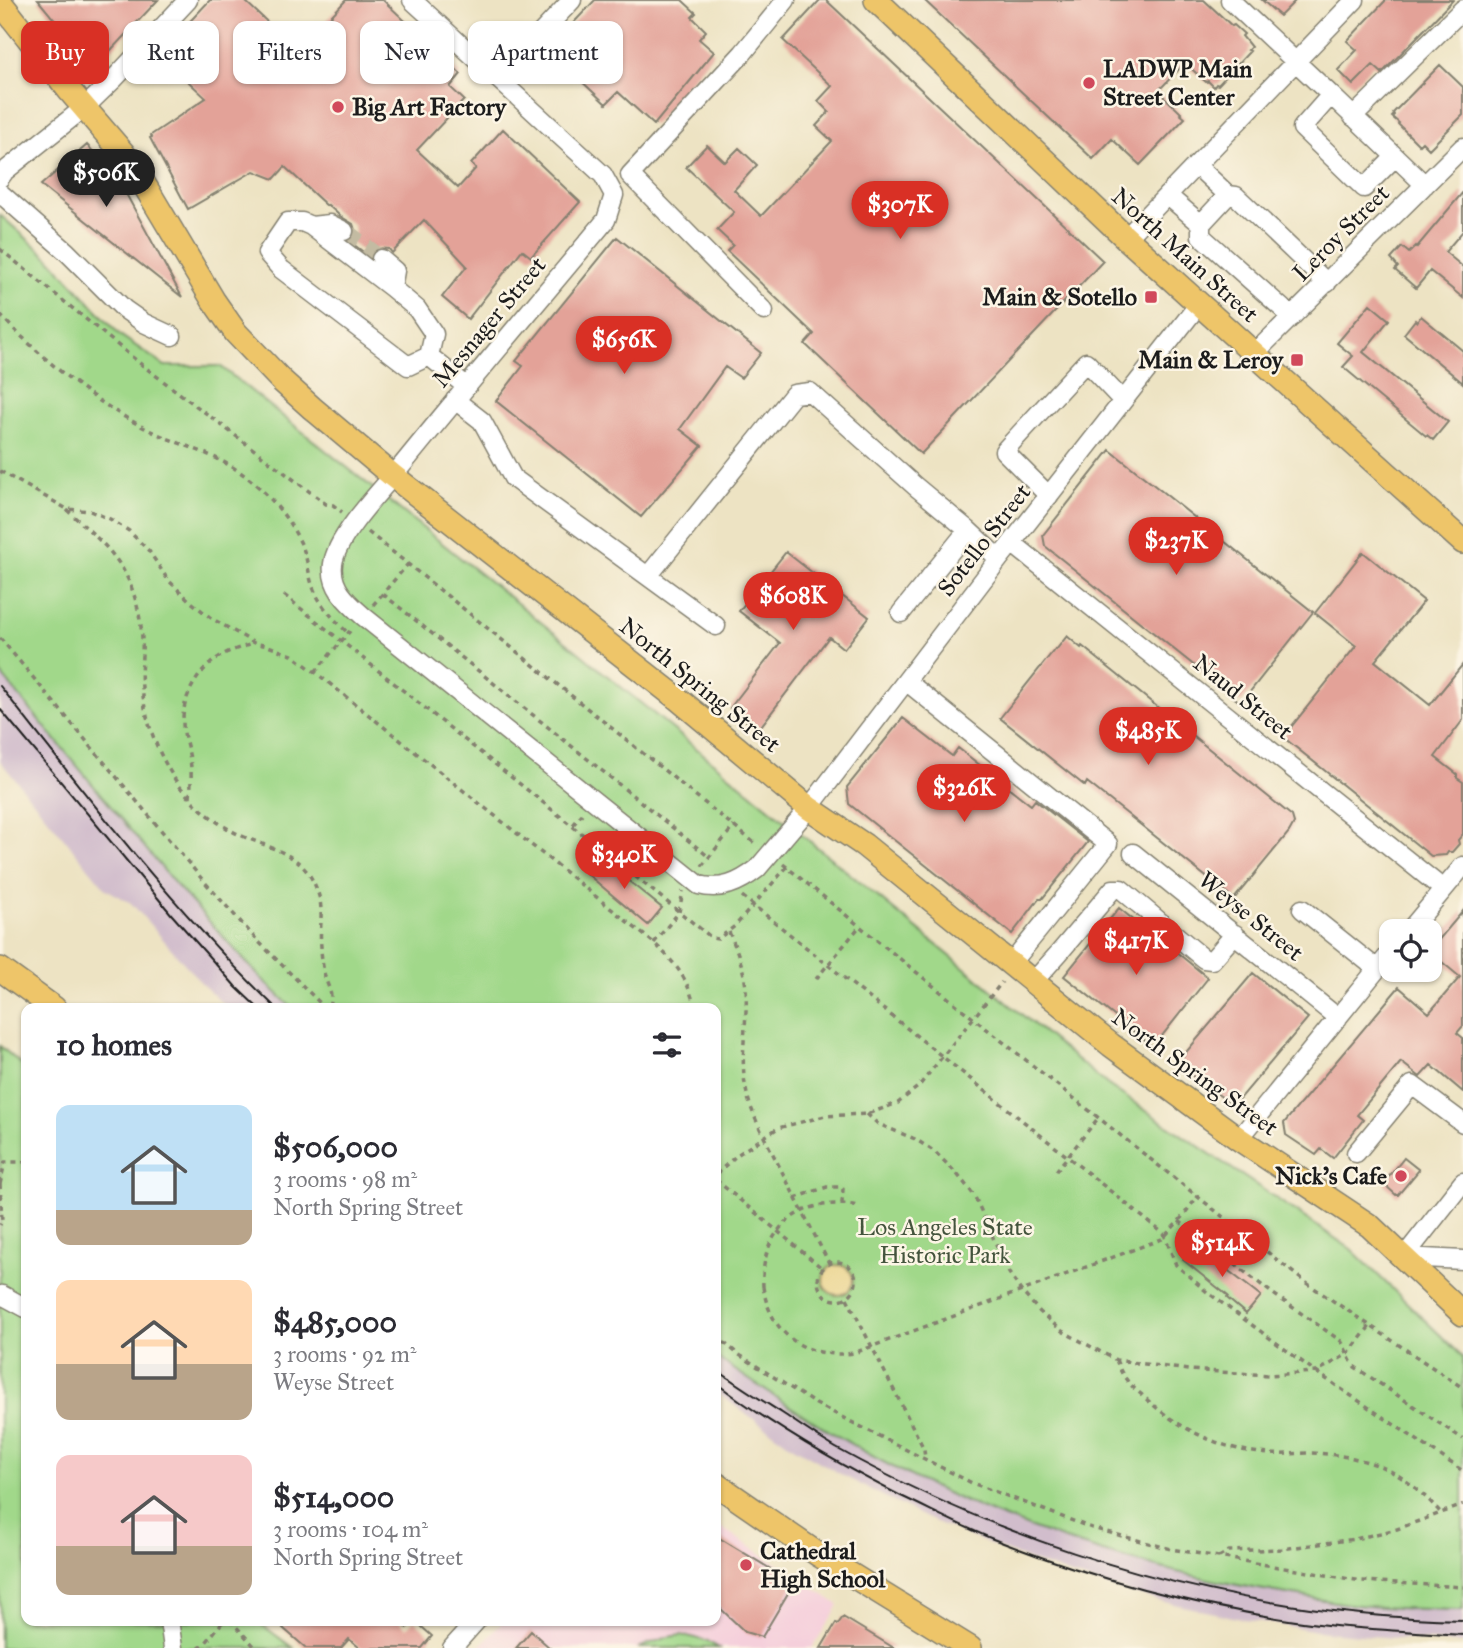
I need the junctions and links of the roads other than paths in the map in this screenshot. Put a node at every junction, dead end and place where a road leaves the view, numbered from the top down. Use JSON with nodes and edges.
{"nodes":[{"id":1,"x":188,"y":0,"type":"edge"},
{"id":2,"x":412,"y":0,"type":"edge"},
{"id":3,"x":572,"y":0,"type":"edge"},
{"id":4,"x":786,"y":0,"type":"edge"},
{"id":5,"x":876,"y":0,"type":"edge"},
{"id":6,"x":1230,"y":0,"type":"edge"},
{"id":7,"x":1355,"y":0,"type":"edge"},
{"id":8,"x":0,"y":2,"type":"edge"},
{"id":9,"x":1463,"y":9,"type":"edge"},
{"id":10,"x":552,"y":21,"type":"edge"},
{"id":11,"x":468,"y":51,"type":"edge"},
{"id":12,"x":1296,"y":61,"type":"junction"},
{"id":13,"x":503,"y":84,"type":"edge"},
{"id":14,"x":1331,"y":95,"type":"junction"},
{"id":15,"x":85,"y":107,"type":"junction"},
{"id":16,"x":1353,"y":117,"type":"junction"},
{"id":17,"x":1463,"y":147,"type":"edge"},
{"id":18,"x":1395,"y":157,"type":"junction"},
{"id":19,"x":1196,"y":165,"type":"junction"},
{"id":20,"x":0,"y":178,"type":"edge"},
{"id":21,"x":1425,"y":185,"type":"junction"},
{"id":22,"x":0,"y":193,"type":"edge"},
{"id":23,"x":1167,"y":195,"type":"junction"},
{"id":24,"x":1232,"y":195,"type":"junction"},
{"id":25,"x":1201,"y":224,"type":"junction"},
{"id":26,"x":311,"y":226,"type":"junction"},
{"id":27,"x":344,"y":231,"type":"tunnel mouth"},
{"id":28,"x":1126,"y":238,"type":"junction"},
{"id":29,"x":381,"y":259,"type":"tunnel mouth"},
{"id":30,"x":1326,"y":283,"type":"junction"},
{"id":31,"x":392,"y":288,"type":"junction"},
{"id":32,"x":1199,"y":303,"type":"junction"},
{"id":33,"x":764,"y":311,"type":"dead end"},
{"id":34,"x":1292,"y":317,"type":"junction"},
{"id":35,"x":172,"y":336,"type":"dead end"},
{"id":36,"x":1254,"y":354,"type":"junction"},
{"id":37,"x":429,"y":356,"type":"junction"},
{"id":38,"x":461,"y":393,"type":"junction"},
{"id":39,"x":1123,"y":401,"type":"junction"},
{"id":40,"x":393,"y":475,"type":"junction"},
{"id":41,"x":1049,"y":496,"type":"junction"},
{"id":42,"x":968,"y":530,"type":"junction"},
{"id":43,"x":1012,"y":542,"type":"junction"},
{"id":44,"x":1463,"y":542,"type":"edge"},
{"id":45,"x":999,"y":559,"type":"junction"},
{"id":46,"x":648,"y":576,"type":"junction"},
{"id":47,"x":901,"y":612,"type":"dead end"},
{"id":48,"x":716,"y":626,"type":"dead end"},
{"id":49,"x":906,"y":681,"type":"junction"},
{"id":50,"x":809,"y":808,"type":"junction"},
{"id":51,"x":1133,"y":853,"type":"dead end"},
{"id":52,"x":1463,"y":866,"type":"edge"},
{"id":53,"x":732,"y":884,"type":"joint"},
{"id":54,"x":1443,"y":889,"type":"junction"},
{"id":55,"x":1302,"y":909,"type":"dead end"},
{"id":56,"x":1419,"y":919,"type":"edge"},
{"id":57,"x":1235,"y":934,"type":"junction"},
{"id":58,"x":1013,"y":966,"type":"junction"},
{"id":59,"x":1379,"y":967,"type":"edge"},
{"id":60,"x":0,"y":969,"type":"edge"},
{"id":61,"x":1377,"y":969,"type":"junction"},
{"id":62,"x":1033,"y":982,"type":"junction"},
{"id":63,"x":47,"y":1003,"type":"edge"},
{"id":64,"x":1338,"y":1018,"type":"junction"},
{"id":65,"x":1463,"y":1123,"type":"edge"},
{"id":66,"x":1239,"y":1139,"type":"junction"},
{"id":67,"x":1356,"y":1153,"type":"dead end"},
{"id":68,"x":1463,"y":1182,"type":"edge"},
{"id":69,"x":1404,"y":1257,"type":"junction"},
{"id":70,"x":1463,"y":1260,"type":"edge"},
{"id":71,"x":1,"y":1296,"type":"edge"},
{"id":72,"x":21,"y":1306,"type":"edge"},
{"id":73,"x":1463,"y":1314,"type":"edge"},
{"id":74,"x":721,"y":1487,"type":"edge"},
{"id":75,"x":170,"y":1626,"type":"edge"},
{"id":76,"x":466,"y":1626,"type":"edge"},
{"id":77,"x":173,"y":1648,"type":"edge"},
{"id":78,"x":452,"y":1648,"type":"edge"},
{"id":79,"x":970,"y":1648,"type":"edge"}],
"edges":[{"from":1,"to":15,"type":"street"},
{"from":2,"to":11,"type":"street"},
{"from":3,"to":10,"type":"street"},
{"from":4,"to":33,"type":"street"},
{"from":5,"to":28,"type":"main road","name":"North Main Street"},
{"from":6,"to":12,"type":"street"},
{"from":7,"to":12,"type":"street"},
{"from":8,"to":15,"type":"main road","name":"North Spring Street"},
{"from":9,"to":16,"type":"street"},
{"from":12,"to":14,"type":"street"},
{"from":12,"to":19,"type":"street"},
{"from":13,"to":38,"type":"street","name":"Mesnager Street"},
{"from":14,"to":16,"type":"street"},
{"from":14,"to":18,"type":"street"},
{"from":15,"to":20,"type":"street"},
{"from":15,"to":40,"type":"main road","name":"North Spring Street"},
{"from":16,"to":18,"type":"street"},
{"from":17,"to":21,"type":"street","name":"Leroy Street"},
{"from":18,"to":21,"type":"street"},
{"from":19,"to":23,"type":"street"},
{"from":19,"to":24,"type":"street"},
{"from":21,"to":30,"type":"street","name":"Leroy Street"},
{"from":22,"to":35,"type":"street"},
{"from":23,"to":25,"type":"street"},
{"from":23,"to":28,"type":"street"},
{"from":24,"to":25,"type":"street"},
{"from":24,"to":30,"type":"street"},
{"from":25,"to":34,"type":"street"},
{"from":26,"to":27,"type":"street"},
{"from":26,"to":31,"type":"street"},
{"from":26,"to":37,"type":"street"},
{"from":28,"to":32,"type":"main road","name":"North Main Street"},
{"from":29,"to":31,"type":"street"},
{"from":30,"to":34,"type":"street","name":"Leroy Street"},
{"from":31,"to":37,"type":"street"},
{"from":32,"to":36,"type":"main road","name":"North Main Street"},
{"from":32,"to":39,"type":"street","name":"Sotello Street"},
{"from":34,"to":36,"type":"street","name":"Leroy Street"},
{"from":36,"to":44,"type":"main road","name":"North Main Street"},
{"from":37,"to":38,"type":"street"},
{"from":38,"to":40,"type":"street","name":"Mesnager Street"},
{"from":38,"to":46,"type":"street"},
{"from":39,"to":41,"type":"street","name":"Sotello Street"},
{"from":39,"to":41,"type":"street"},
{"from":40,"to":50,"type":"main road","name":"North Spring Street"},
{"from":40,"to":53,"type":"street","name":"Mesnager Street"},
{"from":41,"to":43,"type":"street","name":"Sotello Street"},
{"from":42,"to":45,"type":"street"},
{"from":42,"to":46,"type":"street"},
{"from":42,"to":47,"type":"street"},
{"from":43,"to":45,"type":"street","name":"Sotello Street"},
{"from":43,"to":54,"type":"street","name":"Naud Street"},
{"from":45,"to":49,"type":"street","name":"Sotello Street"},
{"from":46,"to":48,"type":"street"},
{"from":49,"to":50,"type":"street","name":"Sotello Street"},
{"from":49,"to":58,"type":"street"},
{"from":50,"to":53,"type":"street","name":"Sotello Street"},
{"from":50,"to":58,"type":"main road","name":"North Spring Street"},
{"from":51,"to":57,"type":"street","name":"Weyse Street"},
{"from":52,"to":54,"type":"street"},
{"from":54,"to":56,"type":"street"},
{"from":55,"to":61,"type":"street"},
{"from":57,"to":62,"type":"street"},
{"from":57,"to":64,"type":"street","name":"Weyse Street"},
{"from":58,"to":62,"type":"main road","name":"North Spring Street"},
{"from":59,"to":61,"type":"street"},
{"from":60,"to":63,"type":"main road"},
{"from":61,"to":64,"type":"street"},
{"from":62,"to":66,"type":"main road","name":"North Spring Street"},
{"from":64,"to":66,"type":"street"},
{"from":65,"to":67,"type":"street"},
{"from":66,"to":69,"type":"main road","name":"North Spring Street"},
{"from":68,"to":69,"type":"street"},
{"from":69,"to":70,"type":"street"},
{"from":69,"to":73,"type":"main road","name":"North Spring Street"},
{"from":71,"to":72,"type":"street"},
{"from":74,"to":79,"type":"main road"},
{"from":75,"to":77,"type":"street"},
{"from":76,"to":78,"type":"street"}]}
